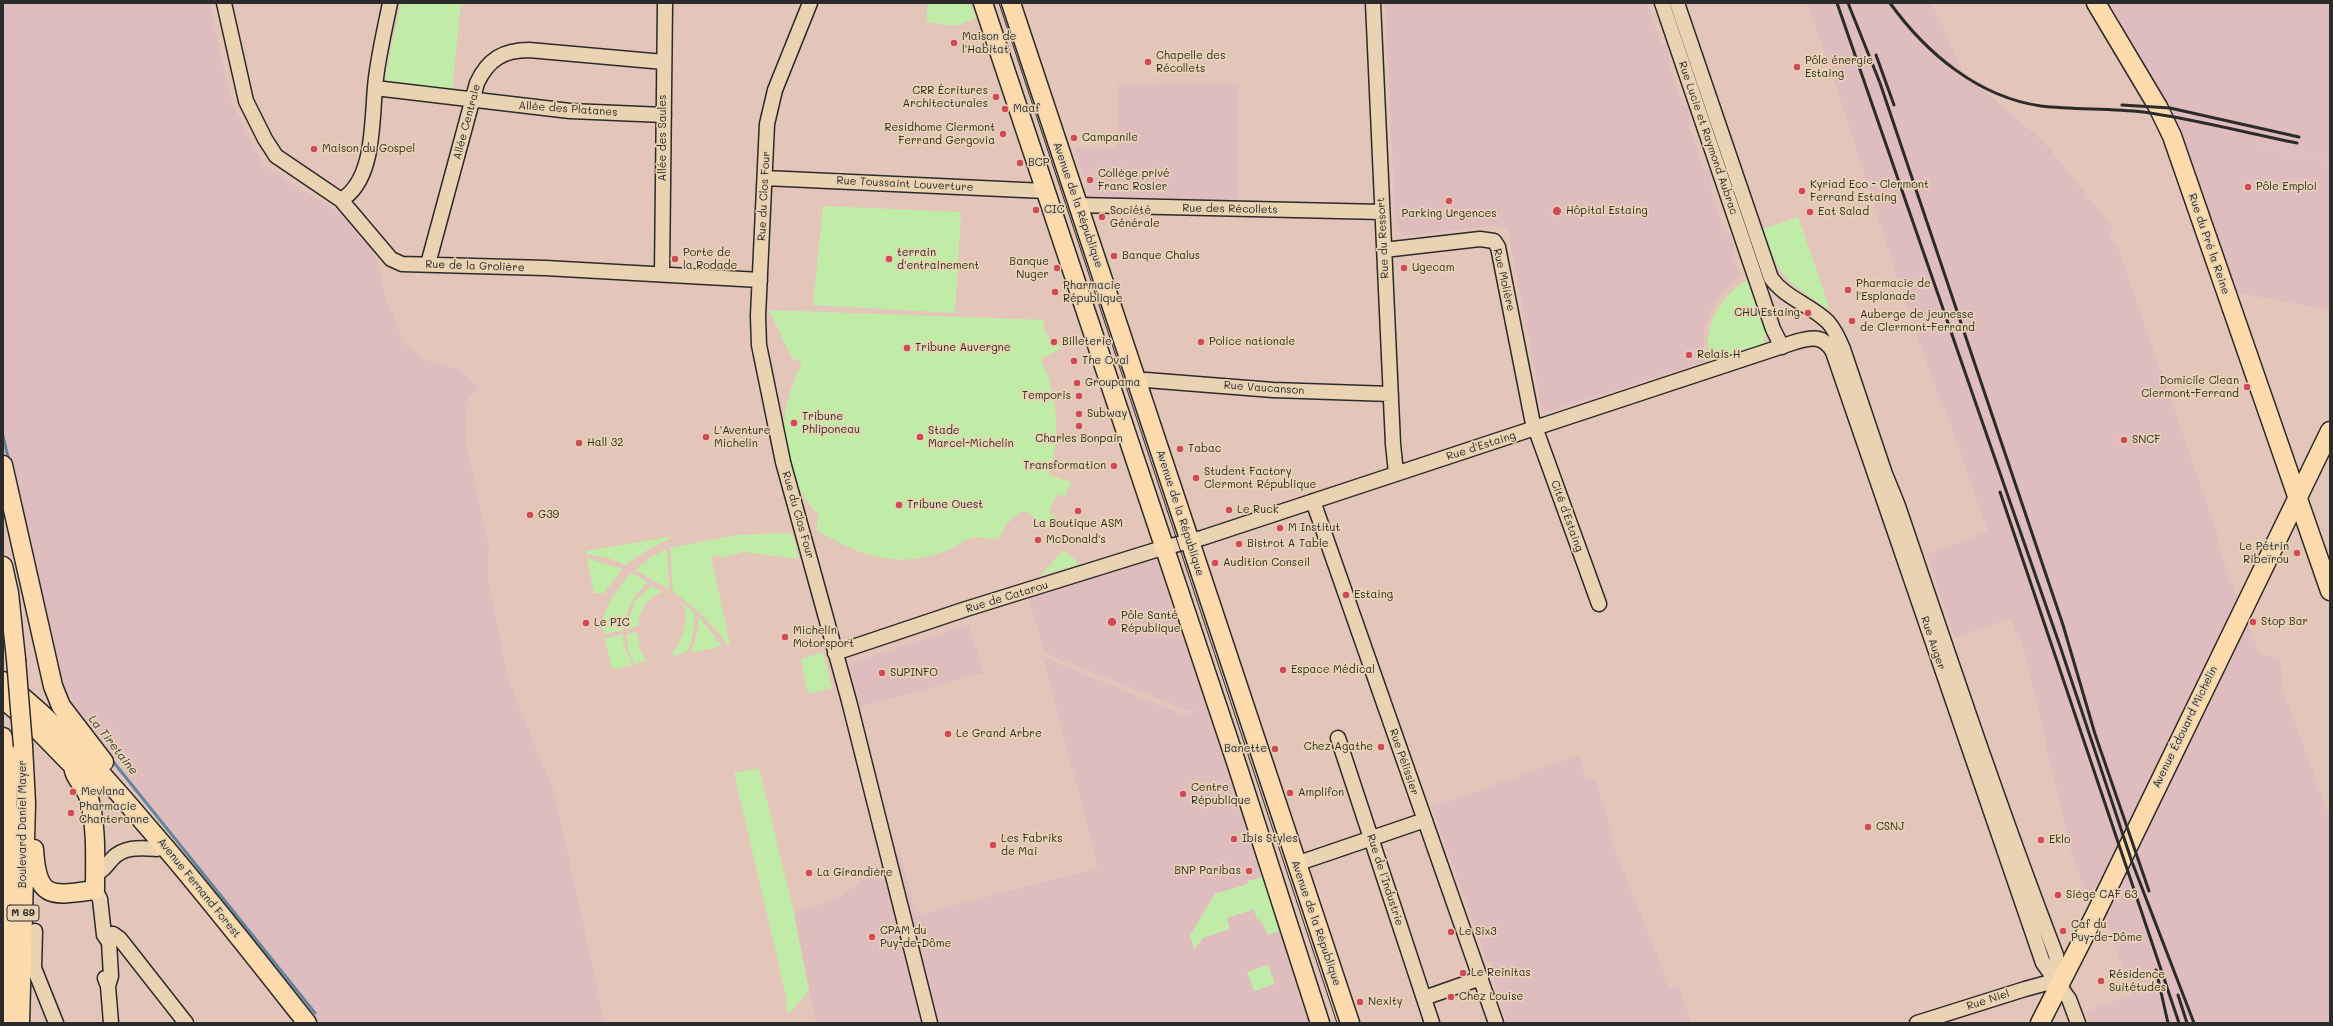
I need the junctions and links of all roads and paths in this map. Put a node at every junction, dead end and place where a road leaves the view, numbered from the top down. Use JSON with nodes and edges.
{"nodes":[{"id":1,"x":224,"y":3,"type":"edge"},
{"id":2,"x":390,"y":3,"type":"edge"},
{"id":3,"x":665,"y":3,"type":"edge"},
{"id":4,"x":810,"y":3,"type":"edge"},
{"id":5,"x":983,"y":3,"type":"edge"},
{"id":6,"x":1011,"y":3,"type":"edge"},
{"id":7,"x":1373,"y":3,"type":"edge"},
{"id":8,"x":1662,"y":3,"type":"edge"},
{"id":9,"x":1677,"y":3,"type":"edge"},
{"id":10,"x":2096,"y":3,"type":"edge"},
{"id":11,"x":664,"y":62,"type":"junction"},
{"id":12,"x":375,"y":88,"type":"junction"},
{"id":13,"x":474,"y":99,"type":"junction"},
{"id":14,"x":664,"y":115,"type":"junction"},
{"id":15,"x":765,"y":178,"type":"junction"},
{"id":16,"x":1045,"y":191,"type":"junction"},
{"id":17,"x":341,"y":200,"type":"junction"},
{"id":18,"x":1078,"y":205,"type":"junction"},
{"id":19,"x":1382,"y":212,"type":"junction"},
{"id":20,"x":1384,"y":250,"type":"junction"},
{"id":21,"x":428,"y":264,"type":"junction"},
{"id":22,"x":662,"y":274,"type":"junction"},
{"id":23,"x":760,"y":280,"type":"junction"},
{"id":24,"x":1782,"y":347,"type":"junction"},
{"id":25,"x":1138,"y":384,"type":"junction"},
{"id":26,"x":1391,"y":394,"type":"junction"},
{"id":27,"x":1536,"y":428,"type":"junction"},
{"id":28,"x":2330,"y":431,"type":"edge"},
{"id":29,"x":3,"y":465,"type":"edge"},
{"id":30,"x":1396,"y":473,"type":"junction"},
{"id":31,"x":2297,"y":497,"type":"junction"},
{"id":32,"x":1313,"y":501,"type":"junction"},
{"id":33,"x":1178,"y":543,"type":"junction"},
{"id":34,"x":3,"y":566,"type":"edge"},
{"id":35,"x":2330,"y":591,"type":"edge"},
{"id":36,"x":1599,"y":604,"type":"dead end"},
{"id":37,"x":835,"y":653,"type":"junction"},
{"id":38,"x":3,"y":681,"type":"edge"},
{"id":39,"x":3,"y":699,"type":"edge"},
{"id":40,"x":3,"y":737,"type":"edge"},
{"id":41,"x":1338,"y":738,"type":"dead end"},
{"id":42,"x":79,"y":761,"type":"junction"},
{"id":43,"x":92,"y":779,"type":"junction"},
{"id":44,"x":111,"y":784,"type":"junction"},
{"id":45,"x":26,"y":803,"type":"junction"},
{"id":46,"x":1425,"y":820,"type":"junction"},
{"id":47,"x":1370,"y":838,"type":"junction"},
{"id":48,"x":3,"y":842,"type":"edge"},
{"id":49,"x":157,"y":849,"type":"junction"},
{"id":50,"x":8,"y":861,"type":"junction"},
{"id":51,"x":1296,"y":864,"type":"junction"},
{"id":52,"x":98,"y":883,"type":"junction"},
{"id":53,"x":35,"y":931,"type":"dead end"},
{"id":54,"x":104,"y":935,"type":"junction"},
{"id":55,"x":1481,"y":978,"type":"junction"},
{"id":56,"x":2060,"y":985,"type":"junction"},
{"id":57,"x":1424,"y":998,"type":"junction"},
{"id":58,"x":3,"y":1020,"type":"edge"},
{"id":59,"x":20,"y":1023,"type":"edge"},
{"id":60,"x":56,"y":1023,"type":"edge"},
{"id":61,"x":112,"y":1023,"type":"edge"},
{"id":62,"x":186,"y":1023,"type":"edge"},
{"id":63,"x":296,"y":1023,"type":"edge"},
{"id":64,"x":307,"y":1023,"type":"edge"},
{"id":65,"x":930,"y":1023,"type":"edge"},
{"id":66,"x":1320,"y":1023,"type":"edge"},
{"id":67,"x":1350,"y":1023,"type":"edge"},
{"id":68,"x":1432,"y":1023,"type":"edge"},
{"id":69,"x":1496,"y":1023,"type":"edge"},
{"id":70,"x":1918,"y":1023,"type":"edge"},
{"id":71,"x":2040,"y":1023,"type":"edge"},
{"id":72,"x":2078,"y":1023,"type":"edge"}],
"edges":[{"from":1,"to":17,"type":"street","name":"Rue de la Grolière"},
{"from":2,"to":12,"type":"street"},
{"from":3,"to":11,"type":"street","name":"Allée des Saules"},
{"from":4,"to":15,"type":"street","name":"Rue du Clos Four"},
{"from":5,"to":16,"type":"main road","name":"Avenue de la République"},
{"from":6,"to":18,"type":"main road","name":"Avenue de la République"},
{"from":7,"to":19,"type":"street","name":"Rue du Ressort"},
{"from":8,"to":24,"type":"street","name":"Rue Lucie et Raymond Aubrac"},
{"from":9,"to":56,"type":"street"},
{"from":10,"to":31,"type":"main road","name":"Rue du Pré la Reine"},
{"from":11,"to":13,"type":"street","name":"Allée Centrale"},
{"from":11,"to":14,"type":"street","name":"Allée des Saules"},
{"from":12,"to":13,"type":"street","name":"Allée des Platanes"},
{"from":12,"to":17,"type":"street"},
{"from":13,"to":14,"type":"street","name":"Allée des Platanes"},
{"from":13,"to":21,"type":"street","name":"Allée Centrale"},
{"from":14,"to":22,"type":"street","name":"Allée des Saules"},
{"from":15,"to":16,"type":"street","name":"Rue Toussaint Louverture"},
{"from":15,"to":23,"type":"street","name":"Rue du Clos Four"},
{"from":16,"to":33,"type":"main road","name":"Avenue de la République"},
{"from":17,"to":21,"type":"street","name":"Rue de la Grolière"},
{"from":18,"to":19,"type":"street","name":"Rue des Récollets"},
{"from":18,"to":25,"type":"main road","name":"Avenue de la République"},
{"from":19,"to":20,"type":"street","name":"Rue du Ressort"},
{"from":20,"to":26,"type":"street","name":"Rue du Ressort"},
{"from":20,"to":27,"type":"street","name":"Rue Molière"},
{"from":21,"to":22,"type":"street","name":"Rue de la Grolière"},
{"from":22,"to":23,"type":"street","name":"Rue de la Grolière"},
{"from":23,"to":37,"type":"street","name":"Rue du Clos Four"},
{"from":24,"to":27,"type":"street","name":"Rue d'Estaing"},
{"from":24,"to":56,"type":"street","name":"Rue Auger"},
{"from":25,"to":26,"type":"street","name":"Rue Vaucanson"},
{"from":25,"to":33,"type":"main road","name":"Avenue de la République"},
{"from":26,"to":30,"type":"street","name":"Rue du Ressort"},
{"from":27,"to":30,"type":"street","name":"Rue d'Estaing"},
{"from":27,"to":36,"type":"street","name":"Cité d'Estaing"},
{"from":28,"to":31,"type":"main road","name":"Avenue Édouard Michelin"},
{"from":29,"to":44,"type":"main road"},
{"from":30,"to":32,"type":"street","name":"Rue d'Estaing"},
{"from":31,"to":35,"type":"main road","name":"Rue du Pré la Reine"},
{"from":31,"to":56,"type":"main road","name":"Avenue Édouard Michelin"},
{"from":32,"to":33,"type":"street","name":"Rue d'Estaing"},
{"from":32,"to":46,"type":"street","name":"Rue Pélissier"},
{"from":33,"to":37,"type":"street","name":"Rue de Catarou"},
{"from":33,"to":51,"type":"main road","name":"Avenue de la République"},
{"from":33,"to":66,"type":"main road","name":"Avenue de la République"},
{"from":34,"to":45,"type":"main road","name":"Boulevard Daniel Mayer","number":"M 69","bridge":true},
{"from":37,"to":65,"type":"street","name":"Rue du Clos Four"},
{"from":38,"to":42,"type":"main road"},
{"from":39,"to":42,"type":"main road"},
{"from":40,"to":50,"type":"main road","name":"Boulevard Daniel Mayer","number":"M 69"},
{"from":41,"to":47,"type":"street","name":"Rue de l'Industrie"},
{"from":42,"to":43,"type":"main road","name":"Avenue Fernand Forest"},
{"from":42,"to":44,"type":"main road","name":"Avenue Fernand Forest"},
{"from":42,"to":52,"type":"main road"},
{"from":43,"to":49,"type":"main road","name":"Avenue Fernand Forest"},
{"from":43,"to":52,"type":"street"},
{"from":44,"to":64,"type":"main road","name":"Avenue Fernand Forest"},
{"from":45,"to":52,"type":"main road"},
{"from":45,"to":59,"type":"main road","name":"Boulevard Daniel Mayer","number":"M 69"},
{"from":46,"to":47,"type":"street"},
{"from":46,"to":55,"type":"street","name":"Rue Pélissier"},
{"from":47,"to":51,"type":"street"},
{"from":47,"to":57,"type":"street","name":"Rue de l'Industrie"},
{"from":48,"to":50,"type":"main road"},
{"from":49,"to":52,"type":"street"},
{"from":49,"to":63,"type":"main road","name":"Avenue Fernand Forest"},
{"from":50,"to":58,"type":"main road","name":"Boulevard Daniel Mayer","number":"M 69"},
{"from":51,"to":67,"type":"main road","name":"Avenue de la République"},
{"from":52,"to":54,"type":"street"},
{"from":53,"to":60,"type":"street"},
{"from":54,"to":61,"type":"street"},
{"from":54,"to":62,"type":"street"},
{"from":55,"to":57,"type":"street"},
{"from":55,"to":69,"type":"street","name":"Rue Pélissier"},
{"from":56,"to":70,"type":"street","name":"Rue Niel"},
{"from":56,"to":71,"type":"main road","name":"Avenue Édouard Michelin"},
{"from":56,"to":72,"type":"street","name":"Rue Auger"},
{"from":57,"to":68,"type":"street","name":"Rue de l'Industrie"}]}
